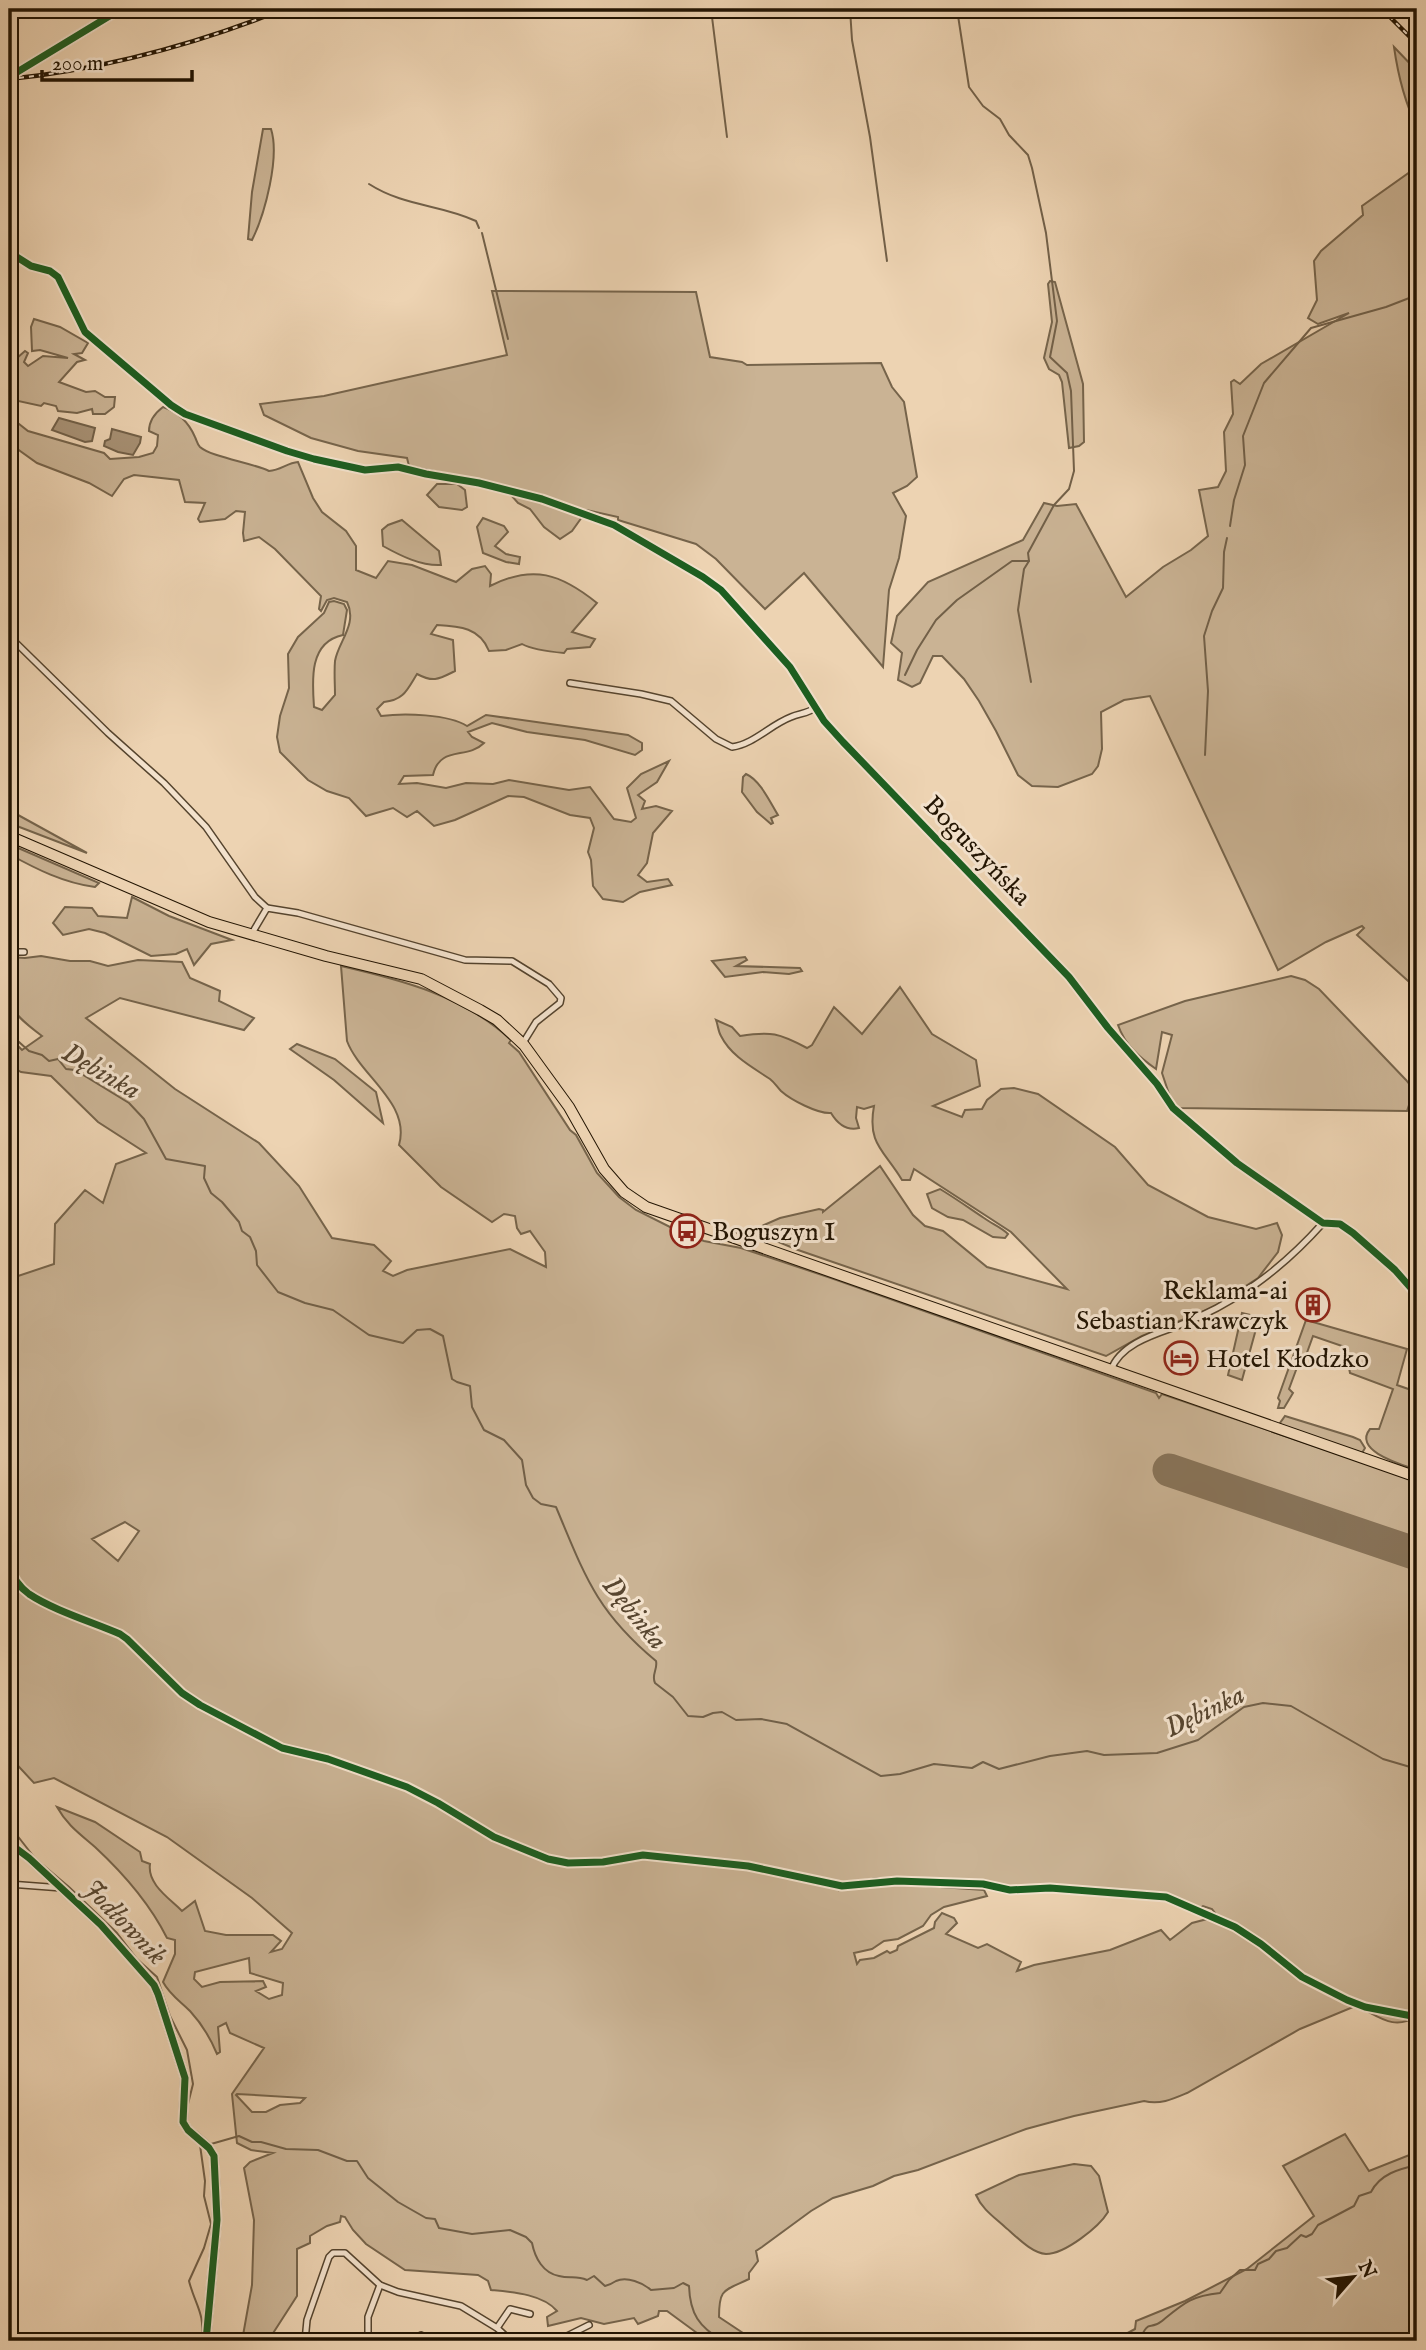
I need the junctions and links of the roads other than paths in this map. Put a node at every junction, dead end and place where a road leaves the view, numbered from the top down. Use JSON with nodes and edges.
{"nodes":[{"id":1,"x":121,"y":9,"type":"edge"},
{"id":2,"x":9,"y":77,"type":"edge"},
{"id":3,"x":9,"y":252,"type":"edge"},
{"id":4,"x":9,"y":636,"type":"edge"},
{"id":5,"x":570,"y":683,"type":"dead end"},
{"id":6,"x":816,"y":708,"type":"junction"},
{"id":7,"x":9,"y":836,"type":"edge"},
{"id":8,"x":267,"y":908,"type":"junction"},
{"id":9,"x":251,"y":935,"type":"junction"},
{"id":10,"x":9,"y":952,"type":"edge"},
{"id":11,"x":24,"y":952,"type":"dead end"},
{"id":12,"x":523,"y":1042,"type":"junction"},
{"id":13,"x":1323,"y":1223,"type":"junction"},
{"id":14,"x":1417,"y":1295,"type":"edge"},
{"id":15,"x":1111,"y":1370,"type":"junction"},
{"id":16,"x":1417,"y":1477,"type":"edge"},
{"id":17,"x":9,"y":1843,"type":"edge"},
{"id":18,"x":9,"y":1884,"type":"edge"},
{"id":19,"x":62,"y":1888,"type":"junction"},
{"id":20,"x":380,"y":2285,"type":"junction"},
{"id":21,"x":530,"y":2314,"type":"dead end"},
{"id":22,"x":589,"y":2325,"type":"dead end"},
{"id":23,"x":497,"y":2328,"type":"junction"},
{"id":24,"x":304,"y":2340,"type":"edge"},
{"id":25,"x":206,"y":2341,"type":"edge"},
{"id":26,"x":290,"y":2341,"type":"edge"},
{"id":27,"x":368,"y":2341,"type":"edge"},
{"id":28,"x":512,"y":2341,"type":"edge"},
{"id":29,"x":557,"y":2341,"type":"edge"}],
"edges":[{"from":1,"to":2,"type":"street"},
{"from":3,"to":6,"type":"street","name":"Boguszyńska"},
{"from":4,"to":8,"type":"street"},
{"from":5,"to":6,"type":"street"},
{"from":6,"to":13,"type":"street","name":"Boguszyńska"},
{"from":7,"to":9,"type":"highway"},
{"from":8,"to":9,"type":"street"},
{"from":8,"to":12,"type":"street"},
{"from":9,"to":12,"type":"highway"},
{"from":10,"to":11,"type":"street"},
{"from":12,"to":15,"type":"highway"},
{"from":13,"to":14,"type":"street","name":"Boguszyńska"},
{"from":13,"to":15,"type":"street"},
{"from":15,"to":16,"type":"highway"},
{"from":17,"to":19,"type":"street"},
{"from":18,"to":19,"type":"street"},
{"from":19,"to":25,"type":"street"},
{"from":20,"to":23,"type":"street"},
{"from":20,"to":24,"type":"street"},
{"from":20,"to":27,"type":"street"},
{"from":21,"to":23,"type":"street"},
{"from":22,"to":29,"type":"street"},
{"from":23,"to":28,"type":"street"},
{"from":24,"to":26,"type":"street"}]}
